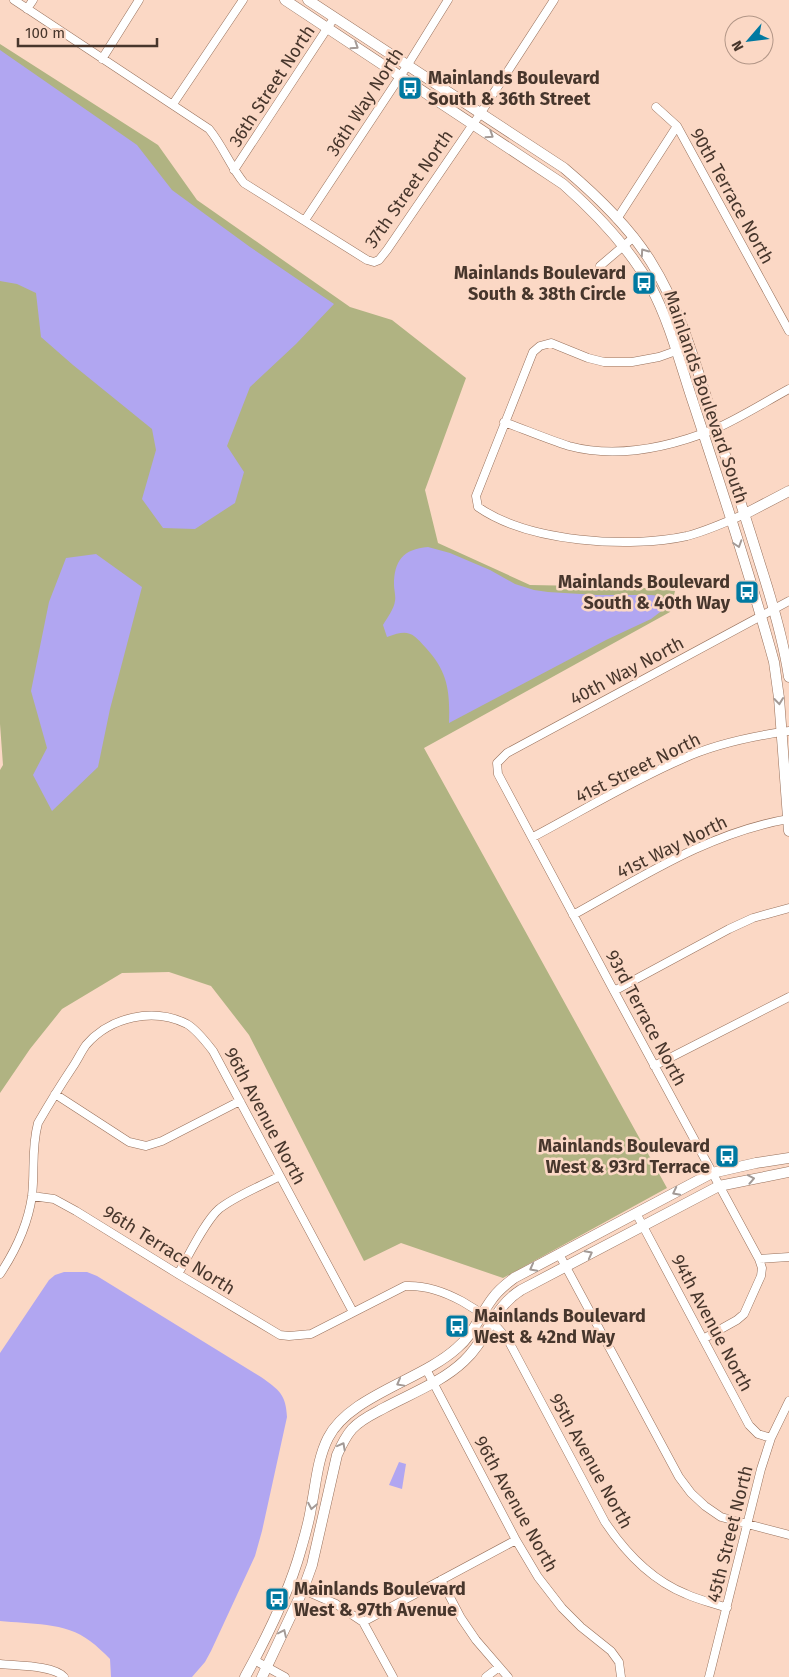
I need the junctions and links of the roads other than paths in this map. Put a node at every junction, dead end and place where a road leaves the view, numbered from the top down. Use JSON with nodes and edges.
{"nodes":[{"id":1,"x":14,"y":0,"type":"edge"},
{"id":2,"x":33,"y":0,"type":"edge"},
{"id":3,"x":139,"y":0,"type":"edge"},
{"id":4,"x":242,"y":0,"type":"edge"},
{"id":5,"x":285,"y":0,"type":"edge"},
{"id":6,"x":308,"y":0,"type":"edge"},
{"id":7,"x":448,"y":0,"type":"edge"},
{"id":8,"x":554,"y":0,"type":"edge"},
{"id":9,"x":27,"y":8,"type":"junction"},
{"id":10,"x":334,"y":18,"type":"junction"},
{"id":11,"x":327,"y":28,"type":"junction"},
{"id":12,"x":102,"y":59,"type":"junction"},
{"id":13,"x":407,"y":66,"type":"junction"},
{"id":14,"x":400,"y":76,"type":"junction"},
{"id":15,"x":173,"y":104,"type":"junction"},
{"id":16,"x":656,"y":108,"type":"dead end"},
{"id":17,"x":480,"y":114,"type":"junction"},
{"id":18,"x":473,"y":124,"type":"junction"},
{"id":19,"x":677,"y":126,"type":"junction"},
{"id":20,"x":234,"y":170,"type":"junction"},
{"id":21,"x":616,"y":219,"type":"junction"},
{"id":22,"x":305,"y":220,"type":"junction"},
{"id":23,"x":634,"y":237,"type":"junction"},
{"id":24,"x":624,"y":246,"type":"junction"},
{"id":25,"x":600,"y":266,"type":"dead end"},
{"id":26,"x":789,"y":331,"type":"edge"},
{"id":27,"x":690,"y":346,"type":"junction"},
{"id":28,"x":676,"y":351,"type":"junction"},
{"id":29,"x":789,"y":389,"type":"edge"},
{"id":30,"x":504,"y":422,"type":"junction"},
{"id":31,"x":716,"y":428,"type":"junction"},
{"id":32,"x":703,"y":433,"type":"junction"},
{"id":33,"x":789,"y":491,"type":"edge"},
{"id":34,"x":745,"y":514,"type":"junction"},
{"id":35,"x":731,"y":520,"type":"junction"},
{"id":36,"x":789,"y":601,"type":"edge"},
{"id":37,"x":774,"y":609,"type":"junction"},
{"id":38,"x":761,"y":616,"type":"junction"},
{"id":39,"x":789,"y":677,"type":"edge"},
{"id":40,"x":785,"y":731,"type":"edge"},
{"id":41,"x":497,"y":762,"type":"joint"},
{"id":42,"x":789,"y":819,"type":"edge"},
{"id":43,"x":789,"y":831,"type":"edge"},
{"id":44,"x":533,"y":838,"type":"junction"},
{"id":45,"x":789,"y":908,"type":"edge"},
{"id":46,"x":574,"y":914,"type":"junction"},
{"id":47,"x":614,"y":991,"type":"junction"},
{"id":48,"x":789,"y":997,"type":"edge"},
{"id":49,"x":654,"y":1066,"type":"junction"},
{"id":50,"x":55,"y":1094,"type":"junction"},
{"id":51,"x":240,"y":1101,"type":"junction"},
{"id":52,"x":789,"y":1158,"type":"edge"},
{"id":53,"x":789,"y":1172,"type":"edge"},
{"id":54,"x":712,"y":1173,"type":"junction"},
{"id":55,"x":280,"y":1176,"type":"junction"},
{"id":56,"x":719,"y":1186,"type":"junction"},
{"id":57,"x":32,"y":1196,"type":"junction"},
{"id":58,"x":636,"y":1213,"type":"junction"},
{"id":59,"x":642,"y":1225,"type":"junction"},
{"id":60,"x":559,"y":1254,"type":"junction"},
{"id":61,"x":789,"y":1257,"type":"edge"},
{"id":62,"x":759,"y":1259,"type":"junction"},
{"id":63,"x":566,"y":1267,"type":"junction"},
{"id":64,"x":0,"y":1274,"type":"edge"},
{"id":65,"x":178,"y":1274,"type":"junction"},
{"id":66,"x":353,"y":1312,"type":"junction"},
{"id":67,"x":483,"y":1314,"type":"junction"},
{"id":68,"x":492,"y":1322,"type":"junction"},
{"id":69,"x":289,"y":1336,"type":"joint"},
{"id":70,"x":703,"y":1339,"type":"junction"},
{"id":71,"x":426,"y":1369,"type":"junction"},
{"id":72,"x":433,"y":1382,"type":"junction"},
{"id":73,"x":789,"y":1401,"type":"edge"},
{"id":74,"x":771,"y":1438,"type":"junction"},
{"id":75,"x":748,"y":1524,"type":"junction"},
{"id":76,"x":789,"y":1535,"type":"edge"},
{"id":77,"x":516,"y":1540,"type":"junction"},
{"id":78,"x":442,"y":1580,"type":"junction"},
{"id":79,"x":290,"y":1584,"type":"junction"},
{"id":80,"x":303,"y":1590,"type":"junction"},
{"id":81,"x":727,"y":1608,"type":"junction"},
{"id":82,"x":363,"y":1622,"type":"junction"},
{"id":83,"x":254,"y":1660,"type":"junction"},
{"id":84,"x":0,"y":1664,"type":"edge"},
{"id":85,"x":267,"y":1667,"type":"junction"},
{"id":86,"x":499,"y":1667,"type":"junction"},
{"id":87,"x":64,"y":1677,"type":"edge"},
{"id":88,"x":245,"y":1677,"type":"edge"},
{"id":89,"x":262,"y":1677,"type":"edge"},
{"id":90,"x":285,"y":1677,"type":"edge"},
{"id":91,"x":393,"y":1677,"type":"edge"},
{"id":92,"x":486,"y":1677,"type":"edge"},
{"id":93,"x":508,"y":1677,"type":"edge"},
{"id":94,"x":621,"y":1677,"type":"edge"},
{"id":95,"x":710,"y":1677,"type":"edge"}],
"edges":[{"from":1,"to":9,"type":"street"},
{"from":2,"to":9,"type":"street"},
{"from":3,"to":12,"type":"street"},
{"from":4,"to":15,"type":"street"},
{"from":5,"to":11,"type":"street","name":"Mainlands Boulevard South"},
{"from":6,"to":10,"type":"street","name":"Mainlands Boulevard South"},
{"from":7,"to":13,"type":"street","name":"36th Way North"},
{"from":8,"to":17,"type":"street","name":"37th Street North"},
{"from":9,"to":12,"type":"street"},
{"from":10,"to":11,"type":"street","name":"36th Street North"},
{"from":10,"to":13,"type":"street","name":"Mainlands Boulevard South"},
{"from":11,"to":14,"type":"street","name":"Mainlands Boulevard South","one_way":true},
{"from":11,"to":20,"type":"street","name":"36th Street North"},
{"from":12,"to":15,"type":"street"},
{"from":13,"to":14,"type":"street","name":"36th Way North"},
{"from":13,"to":17,"type":"street","name":"Mainlands Boulevard South"},
{"from":14,"to":18,"type":"street","name":"Mainlands Boulevard South"},
{"from":14,"to":22,"type":"street","name":"36th Way North"},
{"from":15,"to":20,"type":"street"},
{"from":16,"to":19,"type":"street","name":"90th Terrace North"},
{"from":17,"to":18,"type":"street","name":"37th Street North"},
{"from":17,"to":21,"type":"street","name":"Mainlands Boulevard South"},
{"from":18,"to":22,"type":"street","name":"37th Street North"},
{"from":18,"to":24,"type":"street","name":"Mainlands Boulevard South","one_way":true},
{"from":19,"to":21,"type":"street"},
{"from":19,"to":26,"type":"street","name":"90th Terrace North"},
{"from":20,"to":22,"type":"street"},
{"from":21,"to":23,"type":"street","name":"Mainlands Boulevard South"},
{"from":23,"to":24,"type":"street"},
{"from":27,"to":23,"type":"street","name":"Mainlands Boulevard South","one_way":true},
{"from":24,"to":25,"type":"street"},
{"from":24,"to":28,"type":"street","name":"Mainlands Boulevard South"},
{"from":27,"to":28,"type":"street"},
{"from":27,"to":31,"type":"street","name":"Mainlands Boulevard South"},
{"from":28,"to":30,"type":"street"},
{"from":28,"to":32,"type":"street","name":"Mainlands Boulevard South"},
{"from":29,"to":31,"type":"street"},
{"from":30,"to":32,"type":"street"},
{"from":30,"to":35,"type":"street"},
{"from":31,"to":32,"type":"street"},
{"from":31,"to":34,"type":"street","name":"Mainlands Boulevard South"},
{"from":32,"to":35,"type":"street","name":"Mainlands Boulevard South"},
{"from":33,"to":34,"type":"street"},
{"from":34,"to":35,"type":"street"},
{"from":34,"to":37,"type":"street","name":"Mainlands Boulevard South"},
{"from":35,"to":38,"type":"street","name":"Mainlands Boulevard South","one_way":true},
{"from":36,"to":37,"type":"street","name":"40th Way North"},
{"from":37,"to":38,"type":"street","name":"40th Way North"},
{"from":37,"to":39,"type":"street","name":"Mainlands Boulevard South"},
{"from":38,"to":40,"type":"street","name":"Mainlands Boulevard South","one_way":true},
{"from":38,"to":41,"type":"street","name":"40th Way North"},
{"from":40,"to":42,"type":"street","name":"Mainlands Boulevard South"},
{"from":40,"to":44,"type":"street","name":"41st Street North"},
{"from":41,"to":44,"type":"street","name":"93rd Terrace North"},
{"from":42,"to":43,"type":"street","name":"Mainlands Boulevard South"},
{"from":42,"to":46,"type":"street","name":"41st Way North"},
{"from":44,"to":46,"type":"street","name":"93rd Terrace North"},
{"from":45,"to":47,"type":"street"},
{"from":46,"to":47,"type":"street","name":"93rd Terrace North"},
{"from":47,"to":49,"type":"street","name":"93rd Terrace North"},
{"from":48,"to":49,"type":"street"},
{"from":49,"to":54,"type":"street","name":"93rd Terrace North"},
{"from":50,"to":51,"type":"street"},
{"from":50,"to":51,"type":"street","name":"96th Avenue North"},
{"from":50,"to":57,"type":"street"},
{"from":51,"to":55,"type":"street","name":"96th Avenue North"},
{"from":52,"to":54,"type":"street"},
{"from":56,"to":53,"type":"street","one_way":true},
{"from":54,"to":56,"type":"street","name":"93rd Terrace North"},
{"from":54,"to":58,"type":"street","one_way":true},
{"from":55,"to":65,"type":"street"},
{"from":55,"to":66,"type":"street","name":"96th Avenue North"},
{"from":56,"to":59,"type":"street"},
{"from":56,"to":62,"type":"street","name":"93rd Terrace North"},
{"from":57,"to":64,"type":"street"},
{"from":57,"to":65,"type":"street","name":"96th Terrace North"},
{"from":58,"to":59,"type":"street","name":"94th Avenue North"},
{"from":58,"to":60,"type":"street"},
{"from":63,"to":59,"type":"street","one_way":true},
{"from":59,"to":70,"type":"street","name":"94th Avenue North"},
{"from":60,"to":63,"type":"street"},
{"from":60,"to":67,"type":"street","one_way":true},
{"from":61,"to":62,"type":"street"},
{"from":62,"to":70,"type":"street"},
{"from":63,"to":68,"type":"street"},
{"from":63,"to":75,"type":"street"},
{"from":65,"to":69,"type":"street","name":"96th Terrace North"},
{"from":66,"to":67,"type":"street","name":"95th Avenue North"},
{"from":66,"to":69,"type":"street","name":"95th Avenue North"},
{"from":67,"to":68,"type":"street","name":"95th Avenue North"},
{"from":67,"to":71,"type":"street"},
{"from":68,"to":72,"type":"street"},
{"from":68,"to":81,"type":"street","name":"95th Avenue North"},
{"from":70,"to":74,"type":"street","name":"94th Avenue North"},
{"from":71,"to":72,"type":"street","name":"96th Avenue North"},
{"from":71,"to":79,"type":"street","one_way":true},
{"from":72,"to":77,"type":"street","name":"96th Avenue North"},
{"from":80,"to":72,"type":"street","one_way":true},
{"from":73,"to":74,"type":"street","name":"45th Street North"},
{"from":74,"to":75,"type":"street","name":"45th Street North"},
{"from":75,"to":76,"type":"street"},
{"from":75,"to":81,"type":"street","name":"45th Street North"},
{"from":77,"to":78,"type":"street"},
{"from":77,"to":94,"type":"street","name":"96th Avenue North"},
{"from":78,"to":82,"type":"street"},
{"from":78,"to":86,"type":"street"},
{"from":79,"to":80,"type":"street"},
{"from":79,"to":83,"type":"street"},
{"from":80,"to":82,"type":"street"},
{"from":85,"to":80,"type":"street","one_way":true},
{"from":81,"to":95,"type":"street","name":"45th Street North"},
{"from":82,"to":91,"type":"street"},
{"from":83,"to":85,"type":"street"},
{"from":83,"to":88,"type":"street"},
{"from":84,"to":87,"type":"street"},
{"from":85,"to":89,"type":"street"},
{"from":85,"to":90,"type":"street"},
{"from":86,"to":92,"type":"street"},
{"from":86,"to":93,"type":"street"}]}
